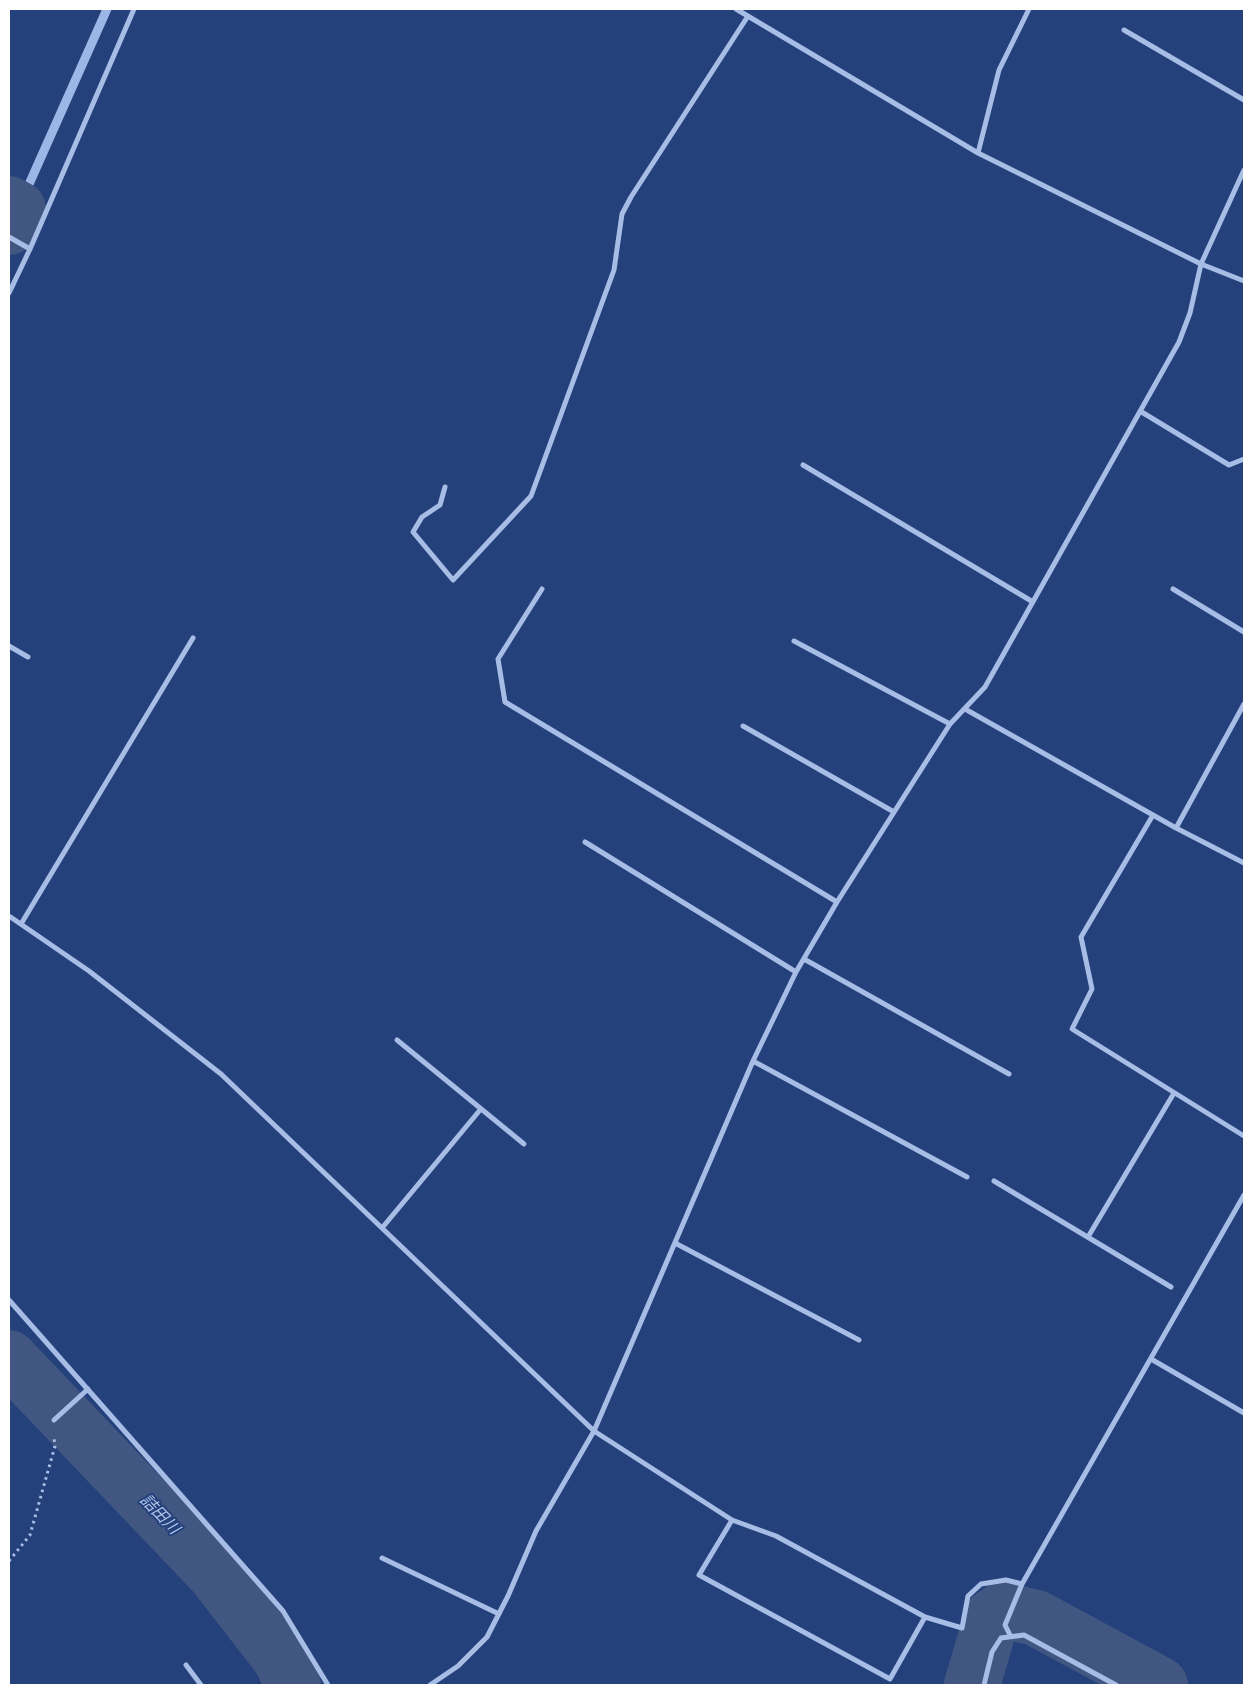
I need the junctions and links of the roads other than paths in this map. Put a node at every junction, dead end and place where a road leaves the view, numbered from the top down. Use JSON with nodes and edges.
{"nodes":[{"id":1,"x":134,"y":9,"type":"edge"},
{"id":2,"x":736,"y":9,"type":"edge"},
{"id":3,"x":1029,"y":9,"type":"edge"},
{"id":4,"x":748,"y":16,"type":"junction"},
{"id":5,"x":1124,"y":30,"type":"dead end"},
{"id":6,"x":1244,"y":100,"type":"edge"},
{"id":7,"x":978,"y":153,"type":"junction"},
{"id":8,"x":1244,"y":170,"type":"edge"},
{"id":9,"x":9,"y":237,"type":"edge"},
{"id":10,"x":30,"y":250,"type":"junction"},
{"id":11,"x":1201,"y":264,"type":"junction"},
{"id":12,"x":1244,"y":281,"type":"edge"},
{"id":13,"x":9,"y":293,"type":"edge"},
{"id":14,"x":1140,"y":411,"type":"junction"},
{"id":15,"x":1244,"y":459,"type":"edge"},
{"id":16,"x":803,"y":465,"type":"dead end"},
{"id":17,"x":445,"y":487,"type":"dead end"},
{"id":18,"x":1173,"y":588,"type":"dead end"},
{"id":19,"x":542,"y":589,"type":"dead end"},
{"id":20,"x":1033,"y":602,"type":"junction"},
{"id":21,"x":1244,"y":632,"type":"edge"},
{"id":22,"x":192,"y":638,"type":"dead end"},
{"id":23,"x":794,"y":641,"type":"dead end"},
{"id":24,"x":9,"y":646,"type":"edge"},
{"id":25,"x":28,"y":657,"type":"dead end"},
{"id":26,"x":1244,"y":704,"type":"edge"},
{"id":27,"x":965,"y":709,"type":"junction"},
{"id":28,"x":950,"y":724,"type":"junction"},
{"id":29,"x":743,"y":726,"type":"dead end"},
{"id":30,"x":894,"y":812,"type":"junction"},
{"id":31,"x":1153,"y":815,"type":"junction"},
{"id":32,"x":1176,"y":828,"type":"junction"},
{"id":33,"x":585,"y":842,"type":"dead end"},
{"id":34,"x":1244,"y":862,"type":"edge"},
{"id":35,"x":837,"y":902,"type":"junction"},
{"id":36,"x":9,"y":916,"type":"edge"},
{"id":37,"x":20,"y":924,"type":"junction"},
{"id":38,"x":804,"y":959,"type":"junction"},
{"id":39,"x":796,"y":972,"type":"junction"},
{"id":40,"x":397,"y":1040,"type":"dead end"},
{"id":41,"x":753,"y":1061,"type":"junction"},
{"id":42,"x":1009,"y":1074,"type":"dead end"},
{"id":43,"x":1174,"y":1094,"type":"junction"},
{"id":44,"x":480,"y":1110,"type":"junction"},
{"id":45,"x":1244,"y":1136,"type":"edge"},
{"id":46,"x":524,"y":1144,"type":"dead end"},
{"id":47,"x":967,"y":1177,"type":"dead end"},
{"id":48,"x":994,"y":1181,"type":"dead end"},
{"id":49,"x":1244,"y":1195,"type":"edge"},
{"id":50,"x":382,"y":1228,"type":"junction"},
{"id":51,"x":1088,"y":1237,"type":"junction"},
{"id":52,"x":675,"y":1243,"type":"junction"},
{"id":53,"x":1170,"y":1288,"type":"dead end"},
{"id":54,"x":9,"y":1300,"type":"edge"},
{"id":55,"x":859,"y":1340,"type":"dead end"},
{"id":56,"x":1151,"y":1359,"type":"junction"},
{"id":57,"x":88,"y":1389,"type":"junction"},
{"id":58,"x":1244,"y":1413,"type":"edge"},
{"id":59,"x":54,"y":1420,"type":"road end"},
{"id":60,"x":594,"y":1431,"type":"junction"},
{"id":61,"x":732,"y":1520,"type":"junction"},
{"id":62,"x":382,"y":1558,"type":"dead end"},
{"id":63,"x":1022,"y":1584,"type":"junction"},
{"id":64,"x":499,"y":1614,"type":"junction"},
{"id":65,"x":925,"y":1617,"type":"junction"},
{"id":66,"x":1010,"y":1635,"type":"junction"},
{"id":67,"x":186,"y":1665,"type":"dead end"},
{"id":68,"x":201,"y":1685,"type":"edge"},
{"id":69,"x":328,"y":1685,"type":"edge"},
{"id":70,"x":430,"y":1685,"type":"edge"},
{"id":71,"x":984,"y":1685,"type":"edge"},
{"id":72,"x":1116,"y":1685,"type":"edge"}],
"edges":[{"from":1,"to":10,"type":"street"},
{"from":2,"to":4,"type":"street"},
{"from":3,"to":7,"type":"street"},
{"from":4,"to":7,"type":"street"},
{"from":4,"to":17,"type":"street"},
{"from":5,"to":6,"type":"street"},
{"from":7,"to":11,"type":"street"},
{"from":8,"to":11,"type":"street"},
{"from":9,"to":10,"type":"street"},
{"from":10,"to":13,"type":"street"},
{"from":11,"to":12,"type":"street"},
{"from":11,"to":14,"type":"street"},
{"from":14,"to":15,"type":"street"},
{"from":14,"to":20,"type":"street"},
{"from":16,"to":20,"type":"street"},
{"from":18,"to":21,"type":"street"},
{"from":19,"to":35,"type":"street"},
{"from":20,"to":27,"type":"street"},
{"from":22,"to":37,"type":"street"},
{"from":23,"to":28,"type":"street"},
{"from":24,"to":25,"type":"street"},
{"from":26,"to":32,"type":"street"},
{"from":27,"to":28,"type":"street"},
{"from":27,"to":31,"type":"street"},
{"from":28,"to":30,"type":"street"},
{"from":29,"to":30,"type":"street"},
{"from":30,"to":35,"type":"street"},
{"from":31,"to":32,"type":"street"},
{"from":31,"to":43,"type":"street"},
{"from":32,"to":34,"type":"street"},
{"from":33,"to":39,"type":"street"},
{"from":35,"to":38,"type":"street"},
{"from":36,"to":37,"type":"street"},
{"from":37,"to":50,"type":"street"},
{"from":38,"to":39,"type":"street"},
{"from":38,"to":42,"type":"street"},
{"from":39,"to":41,"type":"street"},
{"from":40,"to":44,"type":"street"},
{"from":41,"to":47,"type":"street"},
{"from":41,"to":52,"type":"street"},
{"from":43,"to":45,"type":"street"},
{"from":43,"to":51,"type":"street"},
{"from":44,"to":46,"type":"street"},
{"from":44,"to":50,"type":"street"},
{"from":48,"to":51,"type":"street"},
{"from":49,"to":56,"type":"street"},
{"from":50,"to":60,"type":"street"},
{"from":51,"to":53,"type":"street"},
{"from":52,"to":55,"type":"street"},
{"from":52,"to":60,"type":"street"},
{"from":54,"to":57,"type":"street"},
{"from":56,"to":58,"type":"street"},
{"from":56,"to":63,"type":"street"},
{"from":57,"to":59,"type":"street"},
{"from":57,"to":69,"type":"street"},
{"from":60,"to":61,"type":"street"},
{"from":60,"to":64,"type":"street"},
{"from":61,"to":65,"type":"street"},
{"from":61,"to":65,"type":"street"},
{"from":62,"to":64,"type":"street"},
{"from":63,"to":65,"type":"street"},
{"from":63,"to":66,"type":"street"},
{"from":64,"to":70,"type":"street"},
{"from":66,"to":71,"type":"street"},
{"from":66,"to":72,"type":"street"},
{"from":67,"to":68,"type":"street"}]}
